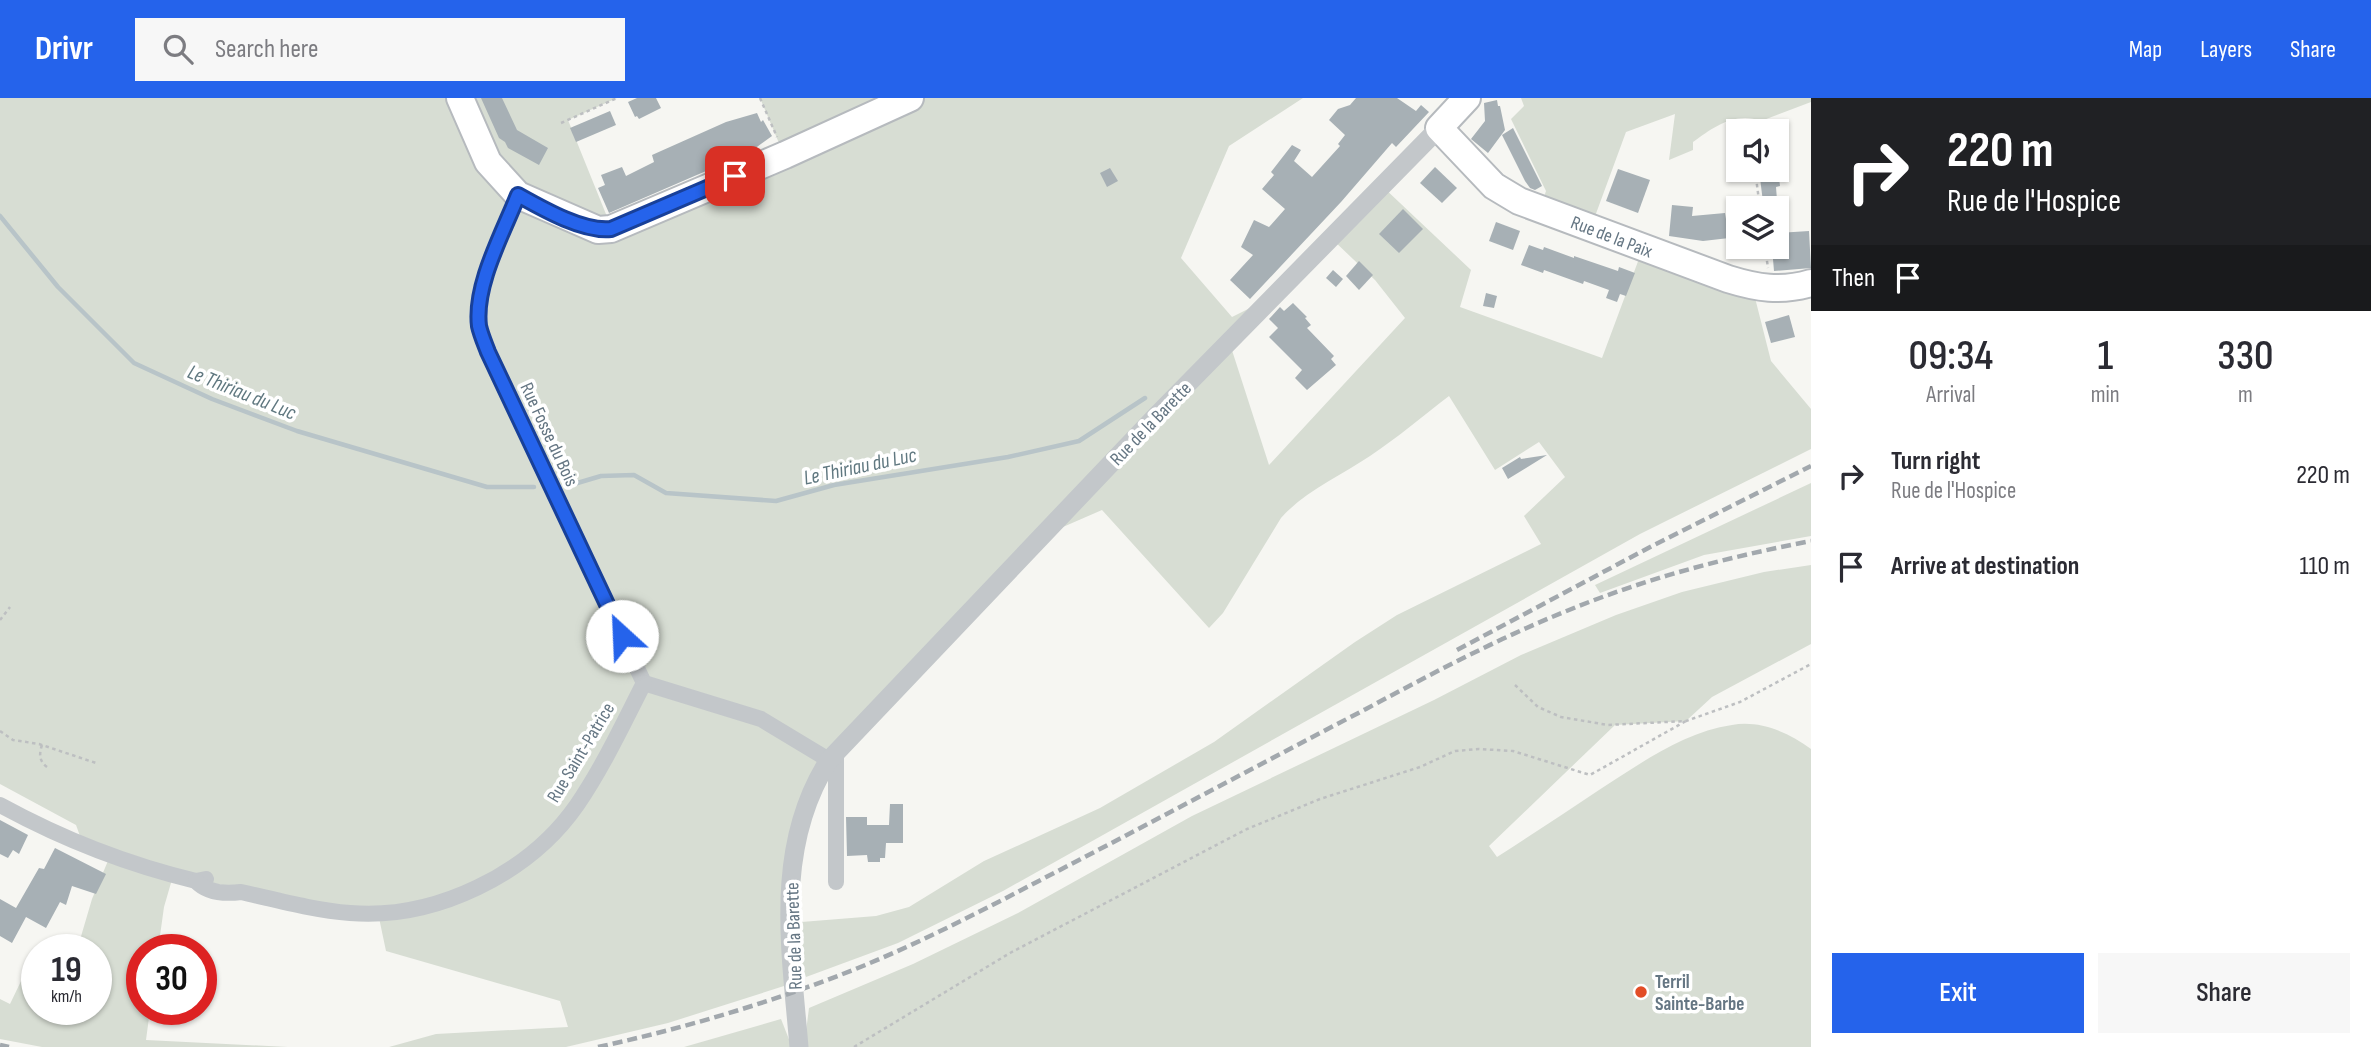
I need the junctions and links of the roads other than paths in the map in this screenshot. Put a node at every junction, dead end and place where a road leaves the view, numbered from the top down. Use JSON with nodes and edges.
{"nodes":[{"id":1,"x":460,"y":98,"type":"edge"},
{"id":2,"x":910,"y":98,"type":"edge"},
{"id":3,"x":1467,"y":98,"type":"edge"},
{"id":4,"x":1439,"y":128,"type":"junction"},
{"id":5,"x":518,"y":195,"type":"junction"},
{"id":6,"x":1811,"y":283,"type":"edge"},
{"id":7,"x":644,"y":683,"type":"junction"},
{"id":8,"x":833,"y":756,"type":"junction"},
{"id":9,"x":0,"y":805,"type":"edge"},
{"id":10,"x":836,"y":882,"type":"dead end"},
{"id":11,"x":799,"y":1047,"type":"edge"}],
"edges":[{"from":1,"to":5,"type":"main road"},
{"from":2,"to":5,"type":"main road"},
{"from":3,"to":4,"type":"main road","name":"Rue de la Barette"},
{"from":4,"to":6,"type":"main road","name":"Rue de la Paix"},
{"from":4,"to":8,"type":"street","name":"Rue de la Barette"},
{"from":5,"to":7,"type":"street","name":"Rue Fosse du Bois"},
{"from":7,"to":8,"type":"street"},
{"from":7,"to":9,"type":"street","name":"Rue Saint-Patrice"},
{"from":8,"to":10,"type":"street"},
{"from":8,"to":11,"type":"street","name":"Rue de la Barette"}]}
